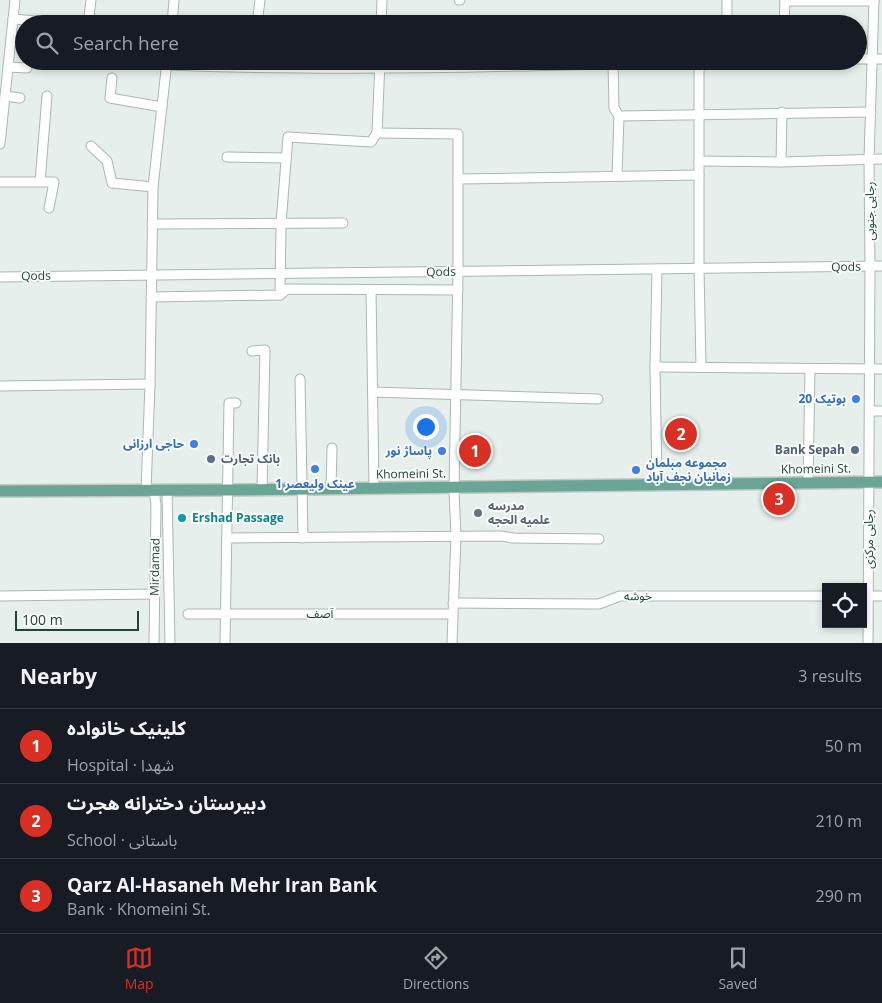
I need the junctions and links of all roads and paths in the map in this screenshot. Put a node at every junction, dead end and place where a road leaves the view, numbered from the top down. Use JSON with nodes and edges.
{"nodes":[{"id":1,"x":15,"y":0,"type":"edge"},
{"id":2,"x":91,"y":0,"type":"edge"},
{"id":3,"x":174,"y":0,"type":"edge"},
{"id":4,"x":260,"y":0,"type":"edge"},
{"id":5,"x":382,"y":0,"type":"edge"},
{"id":6,"x":727,"y":0,"type":"edge"},
{"id":7,"x":785,"y":0,"type":"edge"},
{"id":8,"x":874,"y":1,"type":"edge"},
{"id":9,"x":89,"y":15,"type":"edge"},
{"id":10,"x":173,"y":15,"type":"edge"},
{"id":11,"x":258,"y":15,"type":"edge"},
{"id":12,"x":382,"y":15,"type":"edge"},
{"id":13,"x":727,"y":15,"type":"edge"},
{"id":14,"x":784,"y":15,"type":"edge"},
{"id":15,"x":13,"y":19,"type":"joint"},
{"id":16,"x":0,"y":45,"type":"edge"},
{"id":17,"x":10,"y":46,"type":"junction"},
{"id":18,"x":867,"y":59,"type":"edge"},
{"id":19,"x":872,"y":59,"type":"junction"},
{"id":20,"x":882,"y":59,"type":"edge"},
{"id":21,"x":8,"y":67,"type":"junction"},
{"id":22,"x":15,"y":67,"type":"edge"},
{"id":23,"x":165,"y":70,"type":"edge"},
{"id":24,"x":380,"y":70,"type":"edge"},
{"id":25,"x":613,"y":70,"type":"edge"},
{"id":26,"x":698,"y":70,"type":"edge"},
{"id":27,"x":112,"y":78,"type":"dead end"},
{"id":28,"x":5,"y":96,"type":"junction"},
{"id":29,"x":47,"y":96,"type":"dead end"},
{"id":30,"x":20,"y":98,"type":"dead end"},
{"id":31,"x":162,"y":107,"type":"junction"},
{"id":32,"x":782,"y":112,"type":"junction"},
{"id":33,"x":871,"y":112,"type":"junction"},
{"id":34,"x":699,"y":114,"type":"junction"},
{"id":35,"x":619,"y":116,"type":"junction"},
{"id":36,"x":377,"y":133,"type":"junction"},
{"id":37,"x":0,"y":144,"type":"edge"},
{"id":38,"x":91,"y":146,"type":"dead end"},
{"id":39,"x":227,"y":158,"type":"dead end"},
{"id":40,"x":286,"y":158,"type":"junction"},
{"id":41,"x":869,"y":159,"type":"junction"},
{"id":42,"x":882,"y":159,"type":"edge"},
{"id":43,"x":699,"y":161,"type":"junction"},
{"id":44,"x":781,"y":162,"type":"junction"},
{"id":45,"x":699,"y":175,"type":"junction"},
{"id":46,"x":617,"y":176,"type":"junction"},
{"id":47,"x":458,"y":179,"type":"junction"},
{"id":48,"x":0,"y":182,"type":"edge"},
{"id":49,"x":40,"y":182,"type":"junction"},
{"id":50,"x":153,"y":187,"type":"junction"},
{"id":51,"x":49,"y":208,"type":"dead end"},
{"id":52,"x":343,"y":222,"type":"dead end"},
{"id":53,"x":281,"y":223,"type":"junction"},
{"id":54,"x":152,"y":224,"type":"junction"},
{"id":55,"x":870,"y":266,"type":"junction"},
{"id":56,"x":882,"y":266,"type":"edge"},
{"id":57,"x":699,"y":268,"type":"junction"},
{"id":58,"x":656,"y":269,"type":"junction"},
{"id":59,"x":458,"y":272,"type":"junction"},
{"id":60,"x":282,"y":273,"type":"junction"},
{"id":61,"x":151,"y":274,"type":"junction"},
{"id":62,"x":0,"y":276,"type":"edge"},
{"id":63,"x":371,"y":290,"type":"junction"},
{"id":64,"x":458,"y":290,"type":"junction"},
{"id":65,"x":280,"y":295,"type":"junction"},
{"id":66,"x":151,"y":297,"type":"junction"},
{"id":67,"x":252,"y":351,"type":"dead end"},
{"id":68,"x":655,"y":367,"type":"junction"},
{"id":69,"x":702,"y":367,"type":"junction"},
{"id":70,"x":810,"y":369,"type":"junction"},
{"id":71,"x":870,"y":369,"type":"junction"},
{"id":72,"x":882,"y":369,"type":"edge"},
{"id":73,"x":300,"y":379,"type":"dead end"},
{"id":74,"x":150,"y":384,"type":"junction"},
{"id":75,"x":0,"y":386,"type":"edge"},
{"id":76,"x":373,"y":392,"type":"junction"},
{"id":77,"x":456,"y":395,"type":"junction"},
{"id":78,"x":598,"y":398,"type":"dead end"},
{"id":79,"x":236,"y":403,"type":"dead end"},
{"id":80,"x":870,"y":411,"type":"junction"},
{"id":81,"x":882,"y":411,"type":"edge"},
{"id":82,"x":332,"y":448,"type":"dead end"},
{"id":83,"x":869,"y":482,"type":"junction"},
{"id":84,"x":882,"y":482,"type":"edge"},
{"id":85,"x":808,"y":483,"type":"junction"},
{"id":86,"x":657,"y":484,"type":"junction"},
{"id":87,"x":454,"y":487,"type":"junction"},
{"id":88,"x":331,"y":488,"type":"junction"},
{"id":89,"x":374,"y":488,"type":"junction"},
{"id":90,"x":262,"y":489,"type":"junction"},
{"id":91,"x":303,"y":489,"type":"junction"},
{"id":92,"x":150,"y":490,"type":"junction"},
{"id":93,"x":167,"y":490,"type":"junction"},
{"id":94,"x":228,"y":490,"type":"junction"},
{"id":95,"x":0,"y":491,"type":"edge"},
{"id":96,"x":456,"y":536,"type":"junction"},
{"id":97,"x":227,"y":538,"type":"junction"},
{"id":98,"x":303,"y":538,"type":"junction"},
{"id":99,"x":599,"y":539,"type":"dead end"},
{"id":100,"x":866,"y":583,"type":"edge"},
{"id":101,"x":154,"y":594,"type":"junction"},
{"id":102,"x":0,"y":596,"type":"edge"},
{"id":103,"x":822,"y":596,"type":"edge"},
{"id":104,"x":867,"y":596,"type":"edge"},
{"id":105,"x":882,"y":596,"type":"edge"},
{"id":106,"x":452,"y":603,"type":"junction"},
{"id":107,"x":188,"y":614,"type":"dead end"},
{"id":108,"x":452,"y":614,"type":"junction"},
{"id":109,"x":226,"y":615,"type":"junction"},
{"id":110,"x":867,"y":620,"type":"edge"},
{"id":111,"x":154,"y":643,"type":"edge"},
{"id":112,"x":170,"y":643,"type":"edge"},
{"id":113,"x":224,"y":643,"type":"edge"},
{"id":114,"x":452,"y":643,"type":"edge"},
{"id":115,"x":868,"y":643,"type":"edge"}],
"edges":[{"from":1,"to":15,"type":"street"},
{"from":2,"to":9,"type":"street"},
{"from":3,"to":10,"type":"street"},
{"from":4,"to":11,"type":"street"},
{"from":5,"to":12,"type":"street"},
{"from":6,"to":13,"type":"street"},
{"from":7,"to":8,"type":"street"},
{"from":7,"to":14,"type":"street"},
{"from":8,"to":19,"type":"street","name":"رجایی جنوبی"},
{"from":15,"to":17,"type":"street"},
{"from":16,"to":17,"type":"street"},
{"from":17,"to":21,"type":"street"},
{"from":18,"to":19,"type":"street"},
{"from":19,"to":20,"type":"street"},
{"from":19,"to":33,"type":"street","name":"رجایی جنوبی"},
{"from":21,"to":22,"type":"street"},
{"from":21,"to":28,"type":"street"},
{"from":23,"to":31,"type":"street","name":"Mirdamad"},
{"from":24,"to":36,"type":"street"},
{"from":25,"to":35,"type":"street"},
{"from":26,"to":34,"type":"street"},
{"from":27,"to":31,"type":"street"},
{"from":28,"to":30,"type":"street"},
{"from":28,"to":37,"type":"street"},
{"from":29,"to":49,"type":"street"},
{"from":31,"to":50,"type":"street","name":"Mirdamad"},
{"from":32,"to":33,"type":"street"},
{"from":32,"to":34,"type":"street"},
{"from":32,"to":44,"type":"street"},
{"from":33,"to":41,"type":"street","name":"رجایی جنوبی"},
{"from":34,"to":35,"type":"street"},
{"from":34,"to":43,"type":"street"},
{"from":35,"to":46,"type":"street"},
{"from":36,"to":40,"type":"street"},
{"from":36,"to":47,"type":"street"},
{"from":38,"to":50,"type":"street"},
{"from":39,"to":40,"type":"street"},
{"from":40,"to":53,"type":"street"},
{"from":41,"to":42,"type":"street"},
{"from":41,"to":44,"type":"street"},
{"from":41,"to":55,"type":"street","name":"رجایی جنوبی"},
{"from":43,"to":44,"type":"street"},
{"from":43,"to":45,"type":"street"},
{"from":45,"to":46,"type":"street"},
{"from":45,"to":57,"type":"street"},
{"from":46,"to":47,"type":"street"},
{"from":47,"to":59,"type":"street"},
{"from":48,"to":49,"type":"street"},
{"from":49,"to":51,"type":"street"},
{"from":50,"to":54,"type":"street","name":"Mirdamad"},
{"from":52,"to":53,"type":"street"},
{"from":53,"to":54,"type":"street"},
{"from":53,"to":60,"type":"street"},
{"from":54,"to":61,"type":"street","name":"Mirdamad"},
{"from":55,"to":56,"type":"street","name":"Qods"},
{"from":55,"to":57,"type":"street","name":"Qods"},
{"from":55,"to":71,"type":"street","name":"رجایی جنوبی"},
{"from":57,"to":58,"type":"street","name":"Qods"},
{"from":57,"to":69,"type":"street"},
{"from":58,"to":59,"type":"street","name":"Qods"},
{"from":58,"to":68,"type":"street"},
{"from":59,"to":60,"type":"street","name":"Qods"},
{"from":59,"to":64,"type":"street"},
{"from":60,"to":61,"type":"street","name":"Qods"},
{"from":60,"to":65,"type":"street"},
{"from":61,"to":62,"type":"street","name":"Qods"},
{"from":61,"to":66,"type":"street","name":"Mirdamad"},
{"from":63,"to":64,"type":"street"},
{"from":63,"to":65,"type":"street"},
{"from":63,"to":76,"type":"street"},
{"from":64,"to":77,"type":"street"},
{"from":65,"to":66,"type":"street"},
{"from":66,"to":74,"type":"street","name":"Mirdamad"},
{"from":67,"to":90,"type":"street"},
{"from":68,"to":69,"type":"street"},
{"from":68,"to":86,"type":"street"},
{"from":69,"to":70,"type":"street"},
{"from":70,"to":71,"type":"street"},
{"from":70,"to":85,"type":"street"},
{"from":71,"to":72,"type":"street"},
{"from":71,"to":80,"type":"street","name":"رجایی جنوبی"},
{"from":73,"to":91,"type":"street"},
{"from":74,"to":75,"type":"street"},
{"from":74,"to":92,"type":"street","name":"Mirdamad"},
{"from":76,"to":77,"type":"street"},
{"from":76,"to":89,"type":"street"},
{"from":77,"to":78,"type":"street"},
{"from":77,"to":87,"type":"street"},
{"from":79,"to":94,"type":"street"},
{"from":80,"to":81,"type":"street"},
{"from":80,"to":83,"type":"street","name":"رجایی جنوبی"},
{"from":82,"to":88,"type":"street"},
{"from":83,"to":84,"type":"main road","name":"Khomeini St."},
{"from":83,"to":85,"type":"main road","name":"Khomeini St."},
{"from":83,"to":100,"type":"street","name":"رجایی مرکزی"},
{"from":85,"to":86,"type":"main road","name":"Khomeini St."},
{"from":86,"to":87,"type":"main road","name":"Khomeini St."},
{"from":87,"to":89,"type":"main road","name":"Khomeini St."},
{"from":87,"to":96,"type":"street"},
{"from":88,"to":89,"type":"main road","name":"Khomeini St."},
{"from":88,"to":91,"type":"main road","name":"Khomeini St."},
{"from":90,"to":91,"type":"main road","name":"Khomeini St."},
{"from":90,"to":94,"type":"main road","name":"Khomeini St."},
{"from":91,"to":98,"type":"street"},
{"from":92,"to":93,"type":"main road","name":"Khomeini St."},
{"from":92,"to":95,"type":"main road","name":"Khomeini St."},
{"from":92,"to":101,"type":"street","name":"Mirdamad"},
{"from":93,"to":94,"type":"main road","name":"Khomeini St."},
{"from":93,"to":112,"type":"street"},
{"from":94,"to":97,"type":"street"},
{"from":96,"to":98,"type":"street"},
{"from":96,"to":99,"type":"street"},
{"from":96,"to":106,"type":"street"},
{"from":97,"to":98,"type":"street"},
{"from":97,"to":109,"type":"street"},
{"from":101,"to":102,"type":"street"},
{"from":101,"to":111,"type":"street","name":"Mirdamad"},
{"from":103,"to":106,"type":"street","name":"خوشه"},
{"from":104,"to":105,"type":"street"},
{"from":106,"to":108,"type":"street"},
{"from":107,"to":109,"type":"street","name":"آصف"},
{"from":108,"to":109,"type":"street","name":"آصف"},
{"from":108,"to":114,"type":"street"},
{"from":109,"to":113,"type":"street"},
{"from":110,"to":115,"type":"street","name":"رجایی مرکزی"}]}
